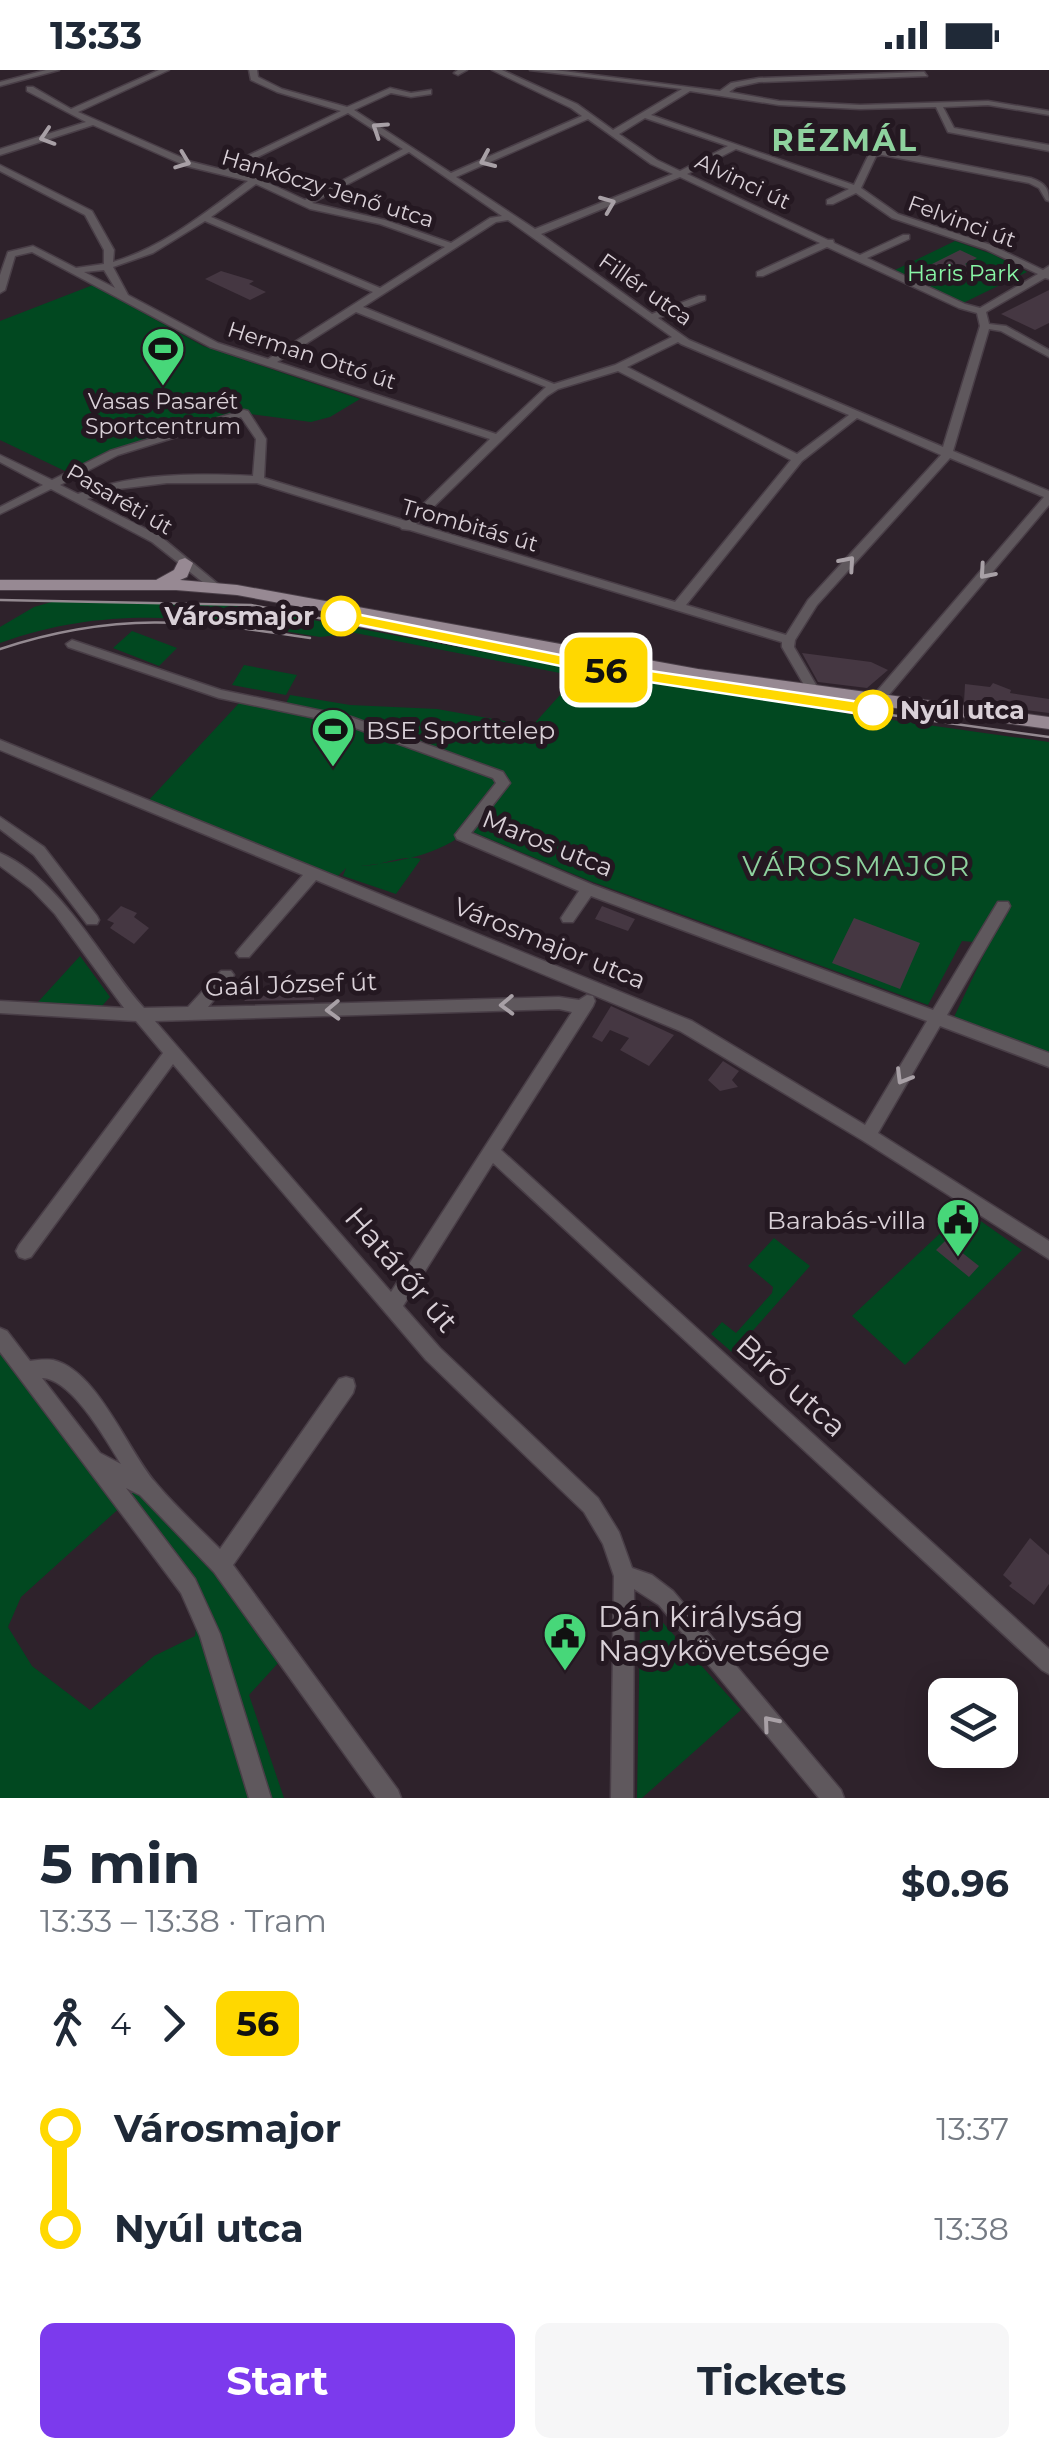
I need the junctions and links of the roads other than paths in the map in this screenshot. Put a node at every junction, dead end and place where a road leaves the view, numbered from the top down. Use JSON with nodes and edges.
{"nodes":[{"id":1,"x":56,"y":70,"type":"edge"},
{"id":2,"x":166,"y":70,"type":"edge"},
{"id":3,"x":253,"y":70,"type":"edge"},
{"id":4,"x":496,"y":70,"type":"edge"},
{"id":5,"x":534,"y":70,"type":"edge"},
{"id":6,"x":925,"y":72,"type":"edge"},
{"id":7,"x":2,"y":83,"type":"edge"},
{"id":8,"x":916,"y":84,"type":"dead end"},
{"id":9,"x":689,"y":88,"type":"junction"},
{"id":10,"x":30,"y":89,"type":"dead end"},
{"id":11,"x":428,"y":92,"type":"dead end"},
{"id":12,"x":721,"y":94,"type":"junction"},
{"id":13,"x":939,"y":106,"type":"junction"},
{"id":14,"x":348,"y":109,"type":"junction"},
{"id":15,"x":72,"y":112,"type":"junction"},
{"id":16,"x":1049,"y":113,"type":"edge"},
{"id":17,"x":588,"y":116,"type":"junction"},
{"id":18,"x":647,"y":116,"type":"junction"},
{"id":19,"x":94,"y":122,"type":"junction"},
{"id":20,"x":614,"y":133,"type":"junction"},
{"id":21,"x":733,"y":147,"type":"junction"},
{"id":22,"x":410,"y":148,"type":"junction"},
{"id":23,"x":1049,"y":148,"type":"edge"},
{"id":24,"x":0,"y":152,"type":"edge"},
{"id":25,"x":0,"y":168,"type":"edge"},
{"id":26,"x":220,"y":172,"type":"junction"},
{"id":27,"x":681,"y":174,"type":"junction"},
{"id":28,"x":451,"y":176,"type":"junction"},
{"id":29,"x":255,"y":180,"type":"junction"},
{"id":30,"x":856,"y":189,"type":"junction"},
{"id":31,"x":1049,"y":198,"type":"edge"},
{"id":32,"x":830,"y":202,"type":"dead end"},
{"id":33,"x":306,"y":204,"type":"junction"},
{"id":34,"x":204,"y":217,"type":"junction"},
{"id":35,"x":510,"y":217,"type":"junction"},
{"id":36,"x":534,"y":233,"type":"junction"},
{"id":37,"x":906,"y":237,"type":"dead end"},
{"id":38,"x":830,"y":242,"type":"junction"},
{"id":39,"x":452,"y":246,"type":"junction"},
{"id":40,"x":862,"y":257,"type":"junction"},
{"id":41,"x":108,"y":268,"type":"junction"},
{"id":42,"x":78,"y":270,"type":"junction"},
{"id":43,"x":1047,"y":273,"type":"edge"},
{"id":44,"x":760,"y":274,"type":"dead end"},
{"id":45,"x":0,"y":290,"type":"edge"},
{"id":46,"x":380,"y":292,"type":"junction"},
{"id":47,"x":123,"y":295,"type":"junction"},
{"id":48,"x":702,"y":298,"type":"dead end"},
{"id":49,"x":356,"y":308,"type":"junction"},
{"id":50,"x":981,"y":311,"type":"junction"},
{"id":51,"x":650,"y":318,"type":"junction"},
{"id":52,"x":985,"y":326,"type":"junction"},
{"id":53,"x":678,"y":338,"type":"junction"},
{"id":54,"x":1049,"y":354,"type":"edge"},
{"id":55,"x":269,"y":363,"type":"junction"},
{"id":56,"x":618,"y":368,"type":"junction"},
{"id":57,"x":554,"y":387,"type":"junction"},
{"id":58,"x":856,"y":414,"type":"junction"},
{"id":59,"x":496,"y":436,"type":"junction"},
{"id":60,"x":947,"y":452,"type":"junction"},
{"id":61,"x":0,"y":458,"type":"edge"},
{"id":62,"x":798,"y":458,"type":"junction"},
{"id":63,"x":258,"y":480,"type":"junction"},
{"id":64,"x":52,"y":482,"type":"junction"},
{"id":65,"x":1049,"y":496,"type":"edge"},
{"id":66,"x":81,"y":498,"type":"junction"},
{"id":67,"x":0,"y":511,"type":"edge"},
{"id":68,"x":406,"y":527,"type":"junction"},
{"id":69,"x":184,"y":563,"type":"junction"},
{"id":70,"x":0,"y":585,"type":"edge"},
{"id":71,"x":160,"y":585,"type":"junction"},
{"id":72,"x":214,"y":587,"type":"junction"},
{"id":73,"x":678,"y":606,"type":"junction"},
{"id":74,"x":789,"y":640,"type":"junction"},
{"id":75,"x":72,"y":644,"type":"dead end"},
{"id":76,"x":813,"y":690,"type":"junction"},
{"id":77,"x":877,"y":700,"type":"junction"},
{"id":78,"x":1049,"y":723,"type":"edge"},
{"id":79,"x":3,"y":749,"type":"edge"},
{"id":80,"x":0,"y":823,"type":"edge"},
{"id":81,"x":7,"y":862,"type":"edge"},
{"id":82,"x":312,"y":875,"type":"junction"},
{"id":83,"x":588,"y":889,"type":"junction"},
{"id":84,"x":1004,"y":906,"type":"dead end"},
{"id":85,"x":568,"y":918,"type":"dead end"},
{"id":86,"x":92,"y":920,"type":"dead end"},
{"id":87,"x":244,"y":953,"type":"dead end"},
{"id":88,"x":226,"y":975,"type":"dead end"},
{"id":89,"x":595,"y":988,"type":"junction"},
{"id":90,"x":583,"y":1006,"type":"junction"},
{"id":91,"x":0,"y":1007,"type":"edge"},
{"id":92,"x":191,"y":1014,"type":"junction"},
{"id":93,"x":140,"y":1016,"type":"junction"},
{"id":94,"x":938,"y":1019,"type":"junction"},
{"id":95,"x":172,"y":1053,"type":"junction"},
{"id":96,"x":1049,"y":1060,"type":"edge"},
{"id":97,"x":868,"y":1134,"type":"junction"},
{"id":98,"x":493,"y":1153,"type":"junction"},
{"id":99,"x":26,"y":1251,"type":"dead end"},
{"id":100,"x":1049,"y":1251,"type":"edge"},
{"id":101,"x":394,"y":1305,"type":"junction"},
{"id":102,"x":0,"y":1337,"type":"edge"},
{"id":103,"x":24,"y":1371,"type":"junction"},
{"id":104,"x":346,"y":1386,"type":"dead end"},
{"id":105,"x":92,"y":1460,"type":"junction"},
{"id":106,"x":147,"y":1488,"type":"junction"},
{"id":107,"x":221,"y":1565,"type":"junction"},
{"id":108,"x":624,"y":1576,"type":"junction"},
{"id":109,"x":1049,"y":1663,"type":"edge"},
{"id":110,"x":260,"y":1798,"type":"edge"},
{"id":111,"x":390,"y":1798,"type":"edge"},
{"id":112,"x":622,"y":1798,"type":"edge"},
{"id":113,"x":832,"y":1798,"type":"edge"}],
"edges":[{"from":1,"to":7,"type":"street"},
{"from":2,"to":15,"type":"street"},
{"from":3,"to":14,"type":"street","name":"Fillér utca"},
{"from":4,"to":17,"type":"street","name":"Alvinci út"},
{"from":5,"to":9,"type":"street"},
{"from":6,"to":8,"type":"street"},
{"from":6,"to":12,"type":"street"},
{"from":9,"to":12,"type":"street"},
{"from":9,"to":18,"type":"street"},
{"from":10,"to":15,"type":"street","name":"Hankóczy Jenő utca"},
{"from":11,"to":14,"type":"street"},
{"from":12,"to":13,"type":"street"},
{"from":13,"to":16,"type":"street"},
{"from":13,"to":23,"type":"street"},
{"from":22,"to":14,"type":"street","name":"Fillér utca","one_way":true},
{"from":14,"to":26,"type":"street"},
{"from":15,"to":19,"type":"street","name":"Hankóczy Jenő utca"},
{"from":17,"to":20,"type":"street","name":"Alvinci út"},
{"from":17,"to":28,"type":"street","one_way":true},
{"from":18,"to":20,"type":"street"},
{"from":18,"to":21,"type":"street","name":"Felvinci út"},
{"from":19,"to":24,"type":"street","one_way":true},
{"from":19,"to":26,"type":"street","name":"Hankóczy Jenő utca","one_way":true},
{"from":20,"to":27,"type":"street","name":"Alvinci út"},
{"from":21,"to":27,"type":"street"},
{"from":21,"to":30,"type":"street","name":"Felvinci út"},
{"from":22,"to":28,"type":"street","name":"Fillér utca"},
{"from":22,"to":33,"type":"street"},
{"from":25,"to":41,"type":"street"},
{"from":26,"to":29,"type":"street","name":"Hankóczy Jenő utca"},
{"from":36,"to":27,"type":"street","one_way":true},
{"from":27,"to":38,"type":"street","name":"Alvinci út"},
{"from":28,"to":35,"type":"street","name":"Fillér utca"},
{"from":29,"to":33,"type":"street","name":"Hankóczy Jenő utca"},
{"from":29,"to":34,"type":"street"},
{"from":30,"to":31,"type":"street"},
{"from":30,"to":32,"type":"street"},
{"from":30,"to":43,"type":"street","name":"Felvinci út"},
{"from":33,"to":39,"type":"street","name":"Hankóczy Jenő utca"},
{"from":34,"to":41,"type":"street"},
{"from":34,"to":46,"type":"street"},
{"from":35,"to":36,"type":"street","name":"Fillér utca"},
{"from":35,"to":39,"type":"street"},
{"from":36,"to":51,"type":"street","name":"Fillér utca"},
{"from":37,"to":40,"type":"street"},
{"from":38,"to":40,"type":"street","name":"Alvinci út"},
{"from":38,"to":44,"type":"street"},
{"from":39,"to":46,"type":"street"},
{"from":40,"to":50,"type":"street","name":"Alvinci út"},
{"from":41,"to":42,"type":"street"},
{"from":41,"to":47,"type":"street"},
{"from":42,"to":45,"type":"street","name":"Herman Ottó út"},
{"from":42,"to":47,"type":"street","name":"Herman Ottó út"},
{"from":43,"to":50,"type":"street"},
{"from":46,"to":49,"type":"street"},
{"from":47,"to":55,"type":"street","name":"Herman Ottó út"},
{"from":48,"to":51,"type":"street"},
{"from":49,"to":55,"type":"street"},
{"from":49,"to":57,"type":"street"},
{"from":50,"to":52,"type":"street"},
{"from":51,"to":53,"type":"street","name":"Fillér utca"},
{"from":52,"to":54,"type":"street"},
{"from":52,"to":60,"type":"street"},
{"from":53,"to":56,"type":"street"},
{"from":53,"to":58,"type":"street","name":"Fillér utca"},
{"from":55,"to":59,"type":"street","name":"Herman Ottó út"},
{"from":56,"to":57,"type":"street"},
{"from":56,"to":62,"type":"street"},
{"from":57,"to":59,"type":"street"},
{"from":58,"to":60,"type":"street","name":"Fillér utca"},
{"from":58,"to":62,"type":"street"},
{"from":59,"to":68,"type":"street"},
{"from":60,"to":65,"type":"street","name":"Fillér utca"},
{"from":74,"to":60,"type":"street","one_way":true},
{"from":61,"to":64,"type":"street","name":"Pasaréti út"},
{"from":62,"to":73,"type":"street"},
{"from":63,"to":64,"type":"street"},
{"from":63,"to":66,"type":"street","name":"Trombitás út"},
{"from":63,"to":68,"type":"street","name":"Trombitás út"},
{"from":64,"to":66,"type":"street","name":"Pasaréti út"},
{"from":64,"to":67,"type":"street"},
{"from":65,"to":77,"type":"street","one_way":true},
{"from":66,"to":69,"type":"street","name":"Pasaréti út"},
{"from":68,"to":73,"type":"street","name":"Trombitás út"},
{"from":69,"to":71,"type":"main road"},
{"from":69,"to":72,"type":"street","name":"Pasaréti út"},
{"from":70,"to":71,"type":"main road"},
{"from":71,"to":72,"type":"main road"},
{"from":72,"to":76,"type":"main road"},
{"from":73,"to":74,"type":"street","name":"Trombitás út"},
{"from":74,"to":76,"type":"street"},
{"from":75,"to":83,"type":"street","name":"Maros utca"},
{"from":76,"to":77,"type":"main road"},
{"from":77,"to":78,"type":"main road"},
{"from":79,"to":82,"type":"street","name":"Városmajor utca"},
{"from":80,"to":81,"type":"street","name":"Határőr út"},
{"from":80,"to":86,"type":"street","name":"Határőr út"},
{"from":81,"to":93,"type":"street","name":"Határőr út"},
{"from":82,"to":87,"type":"street"},
{"from":82,"to":89,"type":"street","name":"Városmajor utca"},
{"from":83,"to":85,"type":"street"},
{"from":83,"to":94,"type":"street","name":"Maros utca"},
{"from":84,"to":94,"type":"street"},
{"from":88,"to":92,"type":"street"},
{"from":89,"to":90,"type":"street"},
{"from":89,"to":97,"type":"street","name":"Városmajor utca"},
{"from":90,"to":92,"type":"street","name":"Gaál József út","one_way":true},
{"from":90,"to":98,"type":"street"},
{"from":91,"to":93,"type":"street","name":"Gaál József út"},
{"from":92,"to":93,"type":"street","name":"Gaál József út"},
{"from":93,"to":95,"type":"street","name":"Határőr út"},
{"from":94,"to":96,"type":"street","name":"Maros utca"},
{"from":94,"to":97,"type":"street","one_way":true},
{"from":95,"to":99,"type":"street"},
{"from":95,"to":101,"type":"street","name":"Határőr út"},
{"from":97,"to":100,"type":"street","name":"Városmajor utca"},
{"from":98,"to":101,"type":"street"},
{"from":98,"to":109,"type":"street","name":"Bíró utca"},
{"from":101,"to":108,"type":"street","name":"Határőr út"},
{"from":102,"to":103,"type":"street"},
{"from":103,"to":105,"type":"street"},
{"from":103,"to":106,"type":"street"},
{"from":104,"to":107,"type":"street"},
{"from":105,"to":106,"type":"street"},
{"from":105,"to":110,"type":"street"},
{"from":106,"to":107,"type":"street"},
{"from":107,"to":111,"type":"street"},
{"from":108,"to":112,"type":"street","name":"Határőr út"},
{"from":113,"to":108,"type":"street","one_way":true}]}
